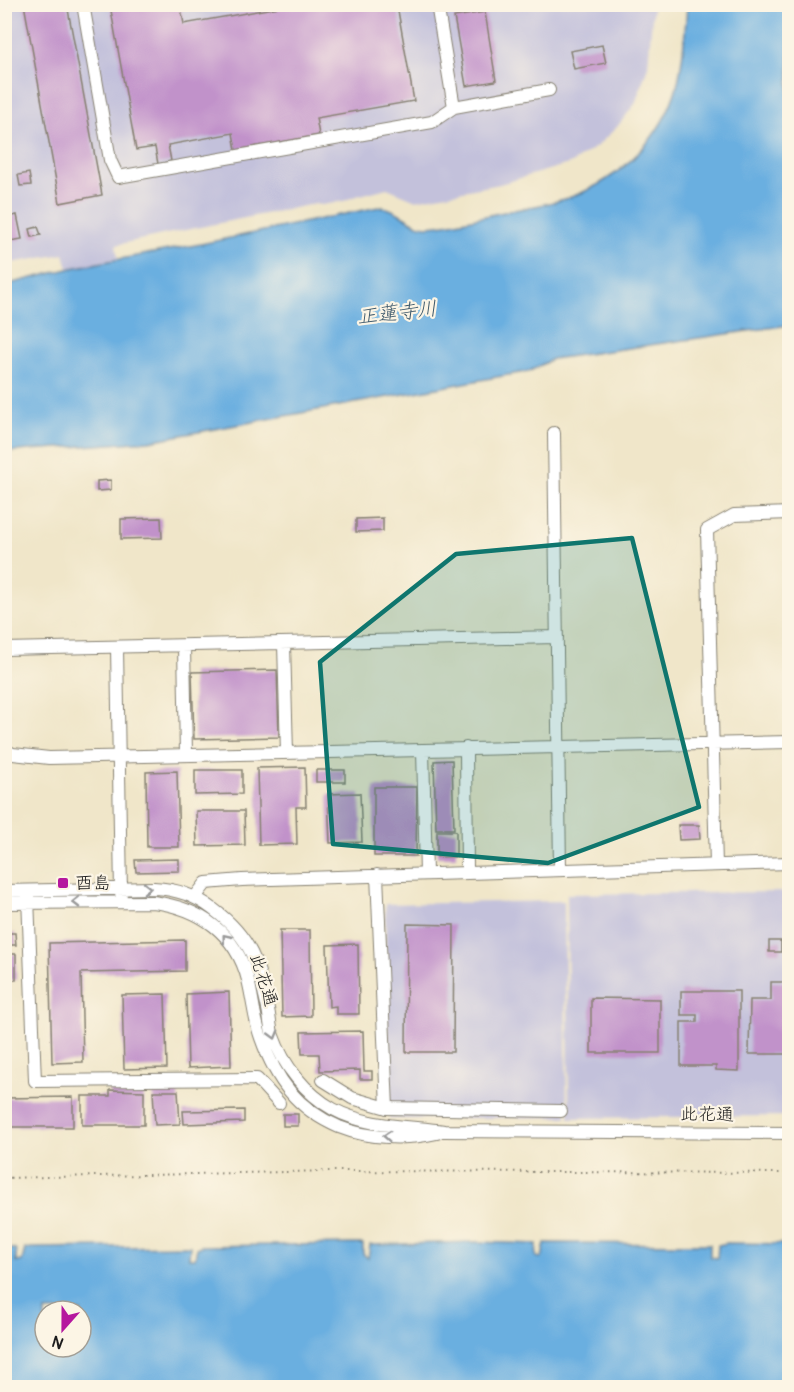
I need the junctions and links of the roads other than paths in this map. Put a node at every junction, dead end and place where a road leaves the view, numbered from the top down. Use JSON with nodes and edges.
{"nodes":[{"id":1,"x":83,"y":4,"type":"edge"},
{"id":2,"x":437,"y":4,"type":"edge"},
{"id":3,"x":549,"y":90,"type":"dead end"},
{"id":4,"x":454,"y":107,"type":"junction"},
{"id":5,"x":554,"y":433,"type":"dead end"},
{"id":6,"x":789,"y":513,"type":"edge"},
{"id":7,"x":557,"y":637,"type":"junction"},
{"id":8,"x":284,"y":644,"type":"junction"},
{"id":9,"x":184,"y":646,"type":"junction"},
{"id":10,"x":117,"y":647,"type":"junction"},
{"id":11,"x":4,"y":649,"type":"edge"},
{"id":12,"x":789,"y":741,"type":"edge"},
{"id":13,"x":713,"y":743,"type":"junction"},
{"id":14,"x":559,"y":747,"type":"junction"},
{"id":15,"x":466,"y":748,"type":"junction"},
{"id":16,"x":4,"y":750,"type":"edge"},
{"id":17,"x":423,"y":750,"type":"junction"},
{"id":18,"x":287,"y":753,"type":"junction"},
{"id":19,"x":186,"y":755,"type":"junction"},
{"id":20,"x":119,"y":756,"type":"junction"},
{"id":21,"x":789,"y":863,"type":"edge"},
{"id":22,"x":716,"y":865,"type":"junction"},
{"id":23,"x":560,"y":870,"type":"junction"},
{"id":24,"x":467,"y":873,"type":"junction"},
{"id":25,"x":426,"y":874,"type":"junction"},
{"id":26,"x":377,"y":876,"type":"junction"},
{"id":27,"x":4,"y":891,"type":"edge"},
{"id":28,"x":121,"y":895,"type":"junction"},
{"id":29,"x":196,"y":896,"type":"junction"},
{"id":30,"x":28,"y":897,"type":"junction"},
{"id":31,"x":4,"y":903,"type":"edge"},
{"id":32,"x":322,"y":1080,"type":"dead end"},
{"id":33,"x":279,"y":1103,"type":"dead end"},
{"id":34,"x":387,"y":1108,"type":"junction"},
{"id":35,"x":561,"y":1111,"type":"dead end"},
{"id":36,"x":444,"y":1131,"type":"junction"},
{"id":37,"x":789,"y":1132,"type":"edge"}],
"edges":[{"from":1,"to":4,"type":"street"},
{"from":2,"to":4,"type":"street"},
{"from":3,"to":4,"type":"street"},
{"from":5,"to":7,"type":"street"},
{"from":6,"to":13,"type":"street"},
{"from":7,"to":8,"type":"street"},
{"from":7,"to":14,"type":"street"},
{"from":8,"to":9,"type":"street"},
{"from":8,"to":18,"type":"street"},
{"from":9,"to":10,"type":"street"},
{"from":9,"to":19,"type":"street"},
{"from":10,"to":11,"type":"street"},
{"from":10,"to":20,"type":"street"},
{"from":12,"to":13,"type":"street"},
{"from":13,"to":14,"type":"street"},
{"from":13,"to":22,"type":"street"},
{"from":14,"to":15,"type":"street"},
{"from":14,"to":23,"type":"street"},
{"from":15,"to":17,"type":"street"},
{"from":15,"to":24,"type":"street"},
{"from":16,"to":20,"type":"street"},
{"from":17,"to":18,"type":"street"},
{"from":17,"to":25,"type":"street"},
{"from":18,"to":19,"type":"street"},
{"from":19,"to":20,"type":"street"},
{"from":20,"to":28,"type":"street"},
{"from":21,"to":22,"type":"street"},
{"from":22,"to":23,"type":"street"},
{"from":23,"to":24,"type":"street"},
{"from":24,"to":25,"type":"street"},
{"from":25,"to":26,"type":"street"},
{"from":26,"to":29,"type":"street"},
{"from":26,"to":34,"type":"street"},
{"from":27,"to":30,"type":"street","name":"此花通"},
{"from":28,"to":29,"type":"street","name":"此花通","one_way":true},
{"from":28,"to":30,"type":"street","name":"此花通"},
{"from":28,"to":30,"type":"street","name":"此花通","one_way":true},
{"from":36,"to":28,"type":"street","name":"此花通","one_way":true},
{"from":29,"to":36,"type":"street","name":"此花通","one_way":true},
{"from":30,"to":31,"type":"street","name":"此花通"},
{"from":30,"to":33,"type":"street"},
{"from":32,"to":34,"type":"street"},
{"from":34,"to":35,"type":"street"},
{"from":36,"to":37,"type":"street","name":"此花通"}]}
